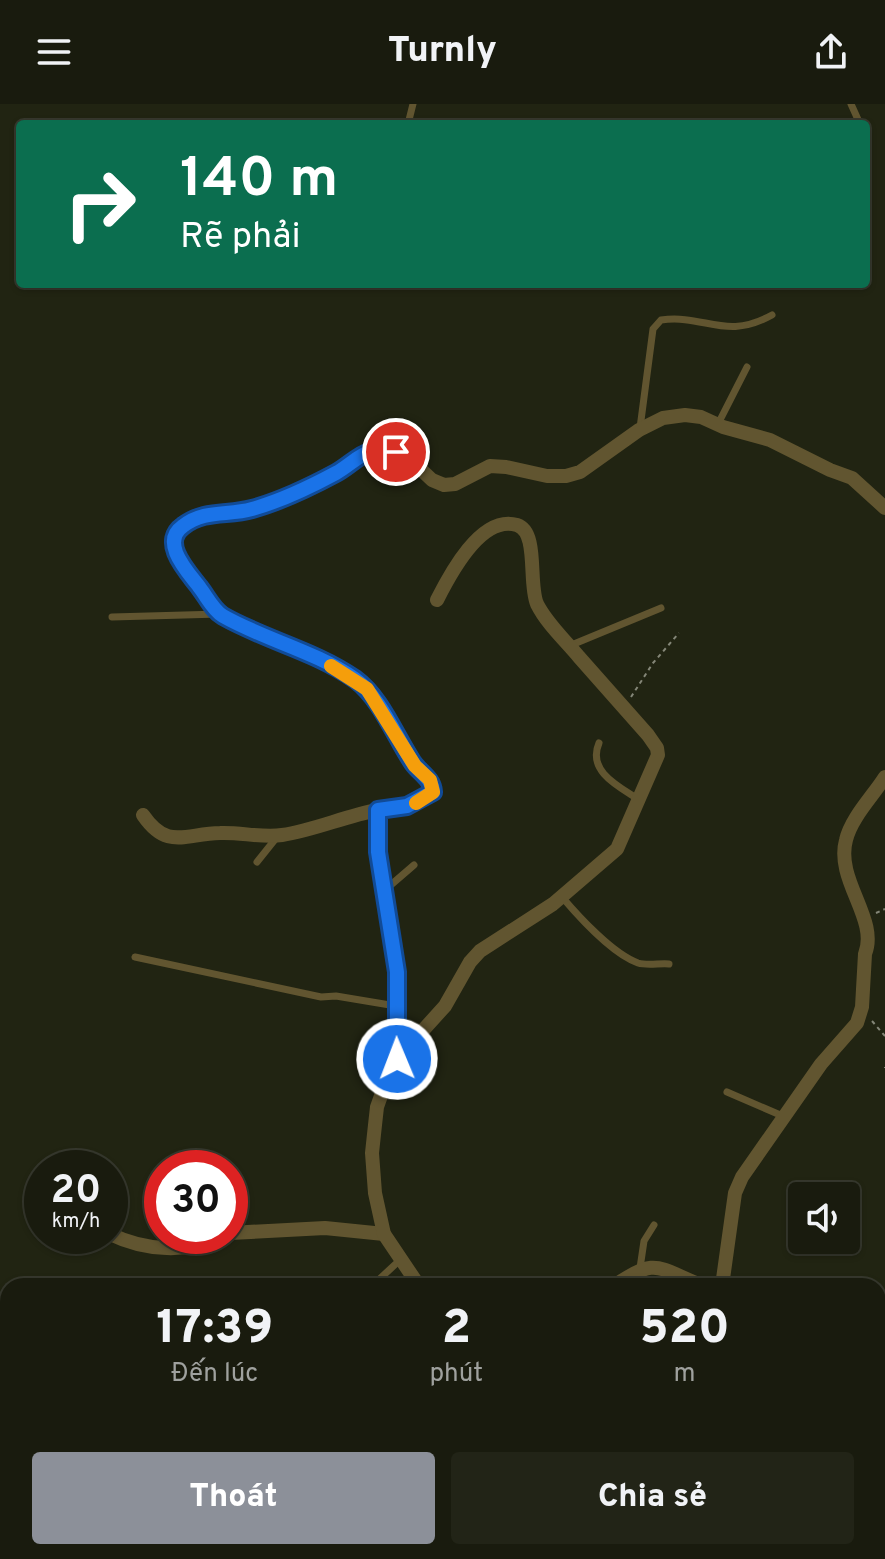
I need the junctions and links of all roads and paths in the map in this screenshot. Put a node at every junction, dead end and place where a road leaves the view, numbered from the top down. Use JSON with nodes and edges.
{"nodes":[{"id":1,"x":772,"y":315,"type":"dead end"},
{"id":2,"x":747,"y":367,"type":"dead end"},
{"id":3,"x":718,"y":424,"type":"junction"},
{"id":4,"x":639,"y":430,"type":"junction"},
{"id":5,"x":885,"y":508,"type":"edge"},
{"id":6,"x":437,"y":600,"type":"dead end"},
{"id":7,"x":661,"y":608,"type":"dead end"},
{"id":8,"x":220,"y":614,"type":"junction"},
{"id":9,"x":112,"y":617,"type":"dead end"},
{"id":10,"x":679,"y":633,"type":"dead end"},
{"id":11,"x":569,"y":646,"type":"junction"},
{"id":12,"x":624,"y":708,"type":"junction"},
{"id":13,"x":599,"y":743,"type":"dead end"},
{"id":14,"x":885,"y":777,"type":"edge"},
{"id":15,"x":638,"y":799,"type":"junction"},
{"id":16,"x":378,"y":810,"type":"junction"},
{"id":17,"x":143,"y":815,"type":"dead end"},
{"id":18,"x":278,"y":836,"type":"junction"},
{"id":19,"x":257,"y":862,"type":"dead end"},
{"id":20,"x":414,"y":865,"type":"dead end"},
{"id":21,"x":385,"y":890,"type":"junction"},
{"id":22,"x":562,"y":897,"type":"junction"},
{"id":23,"x":885,"y":945,"type":"edge"},
{"id":24,"x":868,"y":946,"type":"junction"},
{"id":25,"x":135,"y":957,"type":"dead end"},
{"id":26,"x":669,"y":964,"type":"dead end"},
{"id":27,"x":396,"y":1006,"type":"junction"},
{"id":28,"x":862,"y":1007,"type":"junction"},
{"id":29,"x":885,"y":1036,"type":"edge"},
{"id":30,"x":397,"y":1059,"type":"junction"},
{"id":31,"x":727,"y":1092,"type":"dead end"},
{"id":32,"x":785,"y":1117,"type":"junction"},
{"id":33,"x":654,"y":1225,"type":"dead end"},
{"id":34,"x":248,"y":1232,"type":"edge"},
{"id":35,"x":384,"y":1234,"type":"junction"},
{"id":36,"x":401,"y":1259,"type":"junction"},
{"id":37,"x":640,"y":1268,"type":"junction"},
{"id":38,"x":381,"y":1278,"type":"edge"},
{"id":39,"x":414,"y":1278,"type":"edge"},
{"id":40,"x":626,"y":1278,"type":"edge"},
{"id":41,"x":683,"y":1278,"type":"edge"},
{"id":42,"x":723,"y":1278,"type":"edge"}],
"edges":[{"from":1,"to":4,"type":"lane"},
{"from":2,"to":3,"type":"lane"},
{"from":3,"to":4,"type":"street"},
{"from":3,"to":5,"type":"street"},
{"from":4,"to":8,"type":"street"},
{"from":6,"to":11,"type":"street"},
{"from":7,"to":11,"type":"lane"},
{"from":8,"to":9,"type":"lane"},
{"from":8,"to":16,"type":"street"},
{"from":10,"to":12,"type":"path"},
{"from":11,"to":12,"type":"street"},
{"from":12,"to":15,"type":"street"},
{"from":13,"to":15,"type":"lane"},
{"from":14,"to":24,"type":"street"},
{"from":15,"to":22,"type":"street"},
{"from":16,"to":18,"type":"street"},
{"from":16,"to":21,"type":"street"},
{"from":17,"to":18,"type":"street"},
{"from":18,"to":19,"type":"lane"},
{"from":20,"to":21,"type":"lane"},
{"from":21,"to":27,"type":"street"},
{"from":22,"to":26,"type":"lane"},
{"from":22,"to":30,"type":"street"},
{"from":23,"to":24,"type":"street"},
{"from":24,"to":28,"type":"street"},
{"from":25,"to":27,"type":"lane"},
{"from":27,"to":30,"type":"street"},
{"from":28,"to":29,"type":"path"},
{"from":28,"to":32,"type":"street"},
{"from":30,"to":35,"type":"street"},
{"from":31,"to":32,"type":"lane"},
{"from":32,"to":42,"type":"street"},
{"from":33,"to":37,"type":"lane"},
{"from":34,"to":35,"type":"street"},
{"from":35,"to":36,"type":"street"},
{"from":36,"to":38,"type":"lane"},
{"from":36,"to":39,"type":"street"},
{"from":37,"to":40,"type":"street"},
{"from":37,"to":41,"type":"street"}]}
